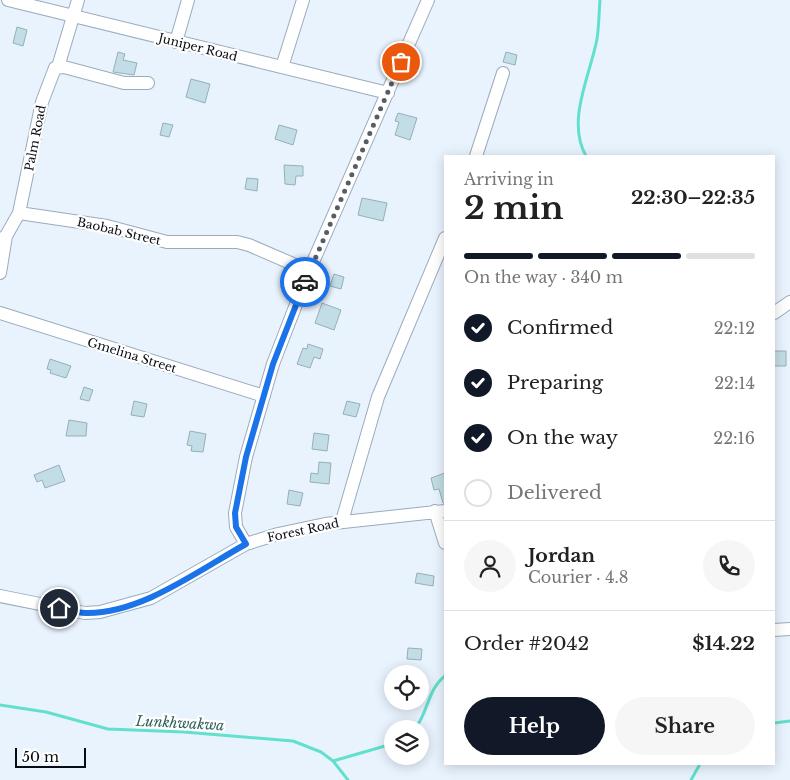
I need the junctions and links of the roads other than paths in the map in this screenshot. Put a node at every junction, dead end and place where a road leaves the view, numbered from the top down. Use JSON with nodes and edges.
{"nodes":[{"id":1,"x":8,"y":0,"type":"edge"},
{"id":2,"x":78,"y":0,"type":"edge"},
{"id":3,"x":188,"y":0,"type":"edge"},
{"id":4,"x":303,"y":0,"type":"edge"},
{"id":5,"x":428,"y":0,"type":"edge"},
{"id":6,"x":73,"y":17,"type":"junction"},
{"id":7,"x":176,"y":42,"type":"junction"},
{"id":8,"x":58,"y":67,"type":"junction"},
{"id":9,"x":282,"y":67,"type":"junction"},
{"id":10,"x":503,"y":73,"type":"dead end"},
{"id":11,"x":148,"y":84,"type":"dead end"},
{"id":12,"x":388,"y":93,"type":"junction"},
{"id":13,"x":476,"y":155,"type":"edge"},
{"id":14,"x":19,"y":213,"type":"junction"},
{"id":15,"x":3,"y":238,"type":"edge"},
{"id":16,"x":444,"y":240,"type":"edge"},
{"id":17,"x":309,"y":271,"type":"junction"},
{"id":18,"x":0,"y":273,"type":"edge"},
{"id":19,"x":790,"y":302,"type":"edge"},
{"id":20,"x":775,"y":312,"type":"edge"},
{"id":21,"x":0,"y":314,"type":"edge"},
{"id":22,"x":264,"y":396,"type":"junction"},
{"id":23,"x":440,"y":511,"type":"edge"},
{"id":24,"x":342,"y":521,"type":"junction"},
{"id":25,"x":444,"y":536,"type":"edge"},
{"id":26,"x":246,"y":544,"type":"junction"},
{"id":27,"x":0,"y":596,"type":"edge"},
{"id":28,"x":790,"y":629,"type":"edge"},
{"id":29,"x":775,"y":630,"type":"edge"}],
"edges":[{"from":1,"to":6,"type":"street","name":"Juniper Road"},
{"from":2,"to":6,"type":"street","name":"Palm Road"},
{"from":3,"to":7,"type":"street"},
{"from":4,"to":9,"type":"street"},
{"from":5,"to":12,"type":"street"},
{"from":6,"to":7,"type":"street","name":"Juniper Road"},
{"from":6,"to":8,"type":"street","name":"Palm Road"},
{"from":7,"to":9,"type":"street","name":"Juniper Road"},
{"from":8,"to":11,"type":"street"},
{"from":8,"to":14,"type":"street","name":"Palm Road"},
{"from":9,"to":12,"type":"street","name":"Juniper Road"},
{"from":10,"to":13,"type":"street"},
{"from":12,"to":17,"type":"street"},
{"from":14,"to":15,"type":"street"},
{"from":14,"to":17,"type":"street","name":"Baobab Street"},
{"from":15,"to":18,"type":"street"},
{"from":16,"to":24,"type":"street"},
{"from":17,"to":22,"type":"street"},
{"from":19,"to":20,"type":"street"},
{"from":21,"to":22,"type":"street","name":"Gmelina Street"},
{"from":22,"to":26,"type":"street"},
{"from":23,"to":24,"type":"street","name":"Forest Road"},
{"from":23,"to":25,"type":"street"},
{"from":24,"to":26,"type":"street","name":"Forest Road"},
{"from":26,"to":27,"type":"street","name":"Forest Road"},
{"from":28,"to":29,"type":"street"}]}
